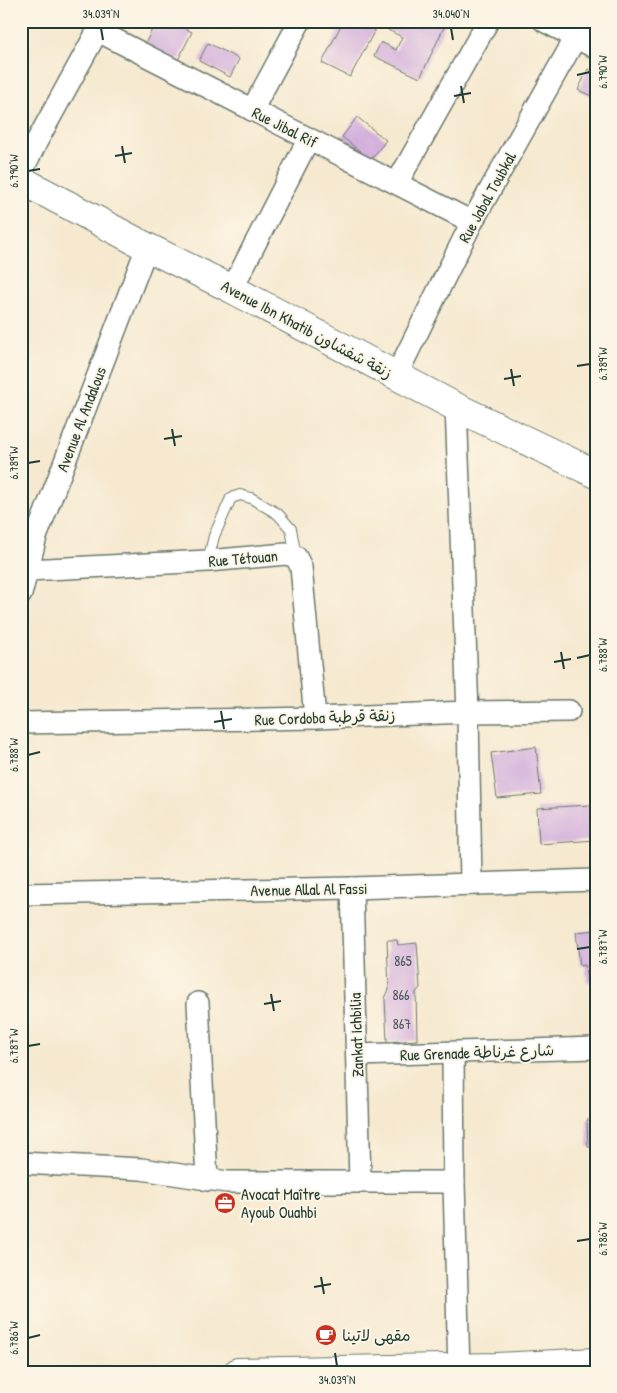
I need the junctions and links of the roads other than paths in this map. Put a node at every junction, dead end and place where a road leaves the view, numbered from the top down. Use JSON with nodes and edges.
{"nodes":[{"id":1,"x":300,"y":21,"type":"edge"},
{"id":2,"x":488,"y":21,"type":"edge"},
{"id":3,"x":544,"y":21,"type":"edge"},
{"id":4,"x":101,"y":26,"type":"edge"},
{"id":5,"x":580,"y":30,"type":"edge"},
{"id":6,"x":596,"y":48,"type":"edge"},
{"id":7,"x":252,"y":110,"type":"junction"},
{"id":8,"x":308,"y":140,"type":"junction"},
{"id":9,"x":21,"y":173,"type":"edge"},
{"id":10,"x":21,"y":180,"type":"edge"},
{"id":11,"x":397,"y":183,"type":"junction"},
{"id":12,"x":472,"y":222,"type":"junction"},
{"id":13,"x":147,"y":247,"type":"junction"},
{"id":14,"x":232,"y":289,"type":"junction"},
{"id":15,"x":396,"y":376,"type":"junction"},
{"id":16,"x":456,"y":407,"type":"junction"},
{"id":17,"x":596,"y":474,"type":"edge"},
{"id":18,"x":29,"y":534,"type":"edge"},
{"id":19,"x":296,"y":557,"type":"junction"},
{"id":20,"x":208,"y":561,"type":"junction"},
{"id":21,"x":27,"y":570,"type":"junction"},
{"id":22,"x":21,"y":594,"type":"edge"},
{"id":23,"x":569,"y":711,"type":"dead end"},
{"id":24,"x":468,"y":712,"type":"junction"},
{"id":25,"x":315,"y":718,"type":"junction"},
{"id":26,"x":21,"y":723,"type":"edge"},
{"id":27,"x":596,"y":880,"type":"edge"},
{"id":28,"x":471,"y":884,"type":"junction"},
{"id":29,"x":352,"y":888,"type":"junction"},
{"id":30,"x":21,"y":894,"type":"edge"},
{"id":31,"x":198,"y":1003,"type":"dead end"},
{"id":32,"x":596,"y":1048,"type":"edge"},
{"id":33,"x":453,"y":1053,"type":"junction"},
{"id":34,"x":357,"y":1055,"type":"junction"},
{"id":35,"x":21,"y":1163,"type":"edge"},
{"id":36,"x":207,"y":1180,"type":"junction"},
{"id":37,"x":360,"y":1181,"type":"junction"},
{"id":38,"x":454,"y":1182,"type":"junction"},
{"id":39,"x":596,"y":1362,"type":"edge"},
{"id":40,"x":459,"y":1370,"type":"edge"},
{"id":41,"x":238,"y":1372,"type":"edge"}],
"edges":[{"from":1,"to":7,"type":"street"},
{"from":2,"to":11,"type":"street"},
{"from":3,"to":5,"type":"street"},
{"from":4,"to":7,"type":"street","name":"Rue Jibal Rif"},
{"from":4,"to":9,"type":"street"},
{"from":5,"to":6,"type":"street"},
{"from":5,"to":12,"type":"street","name":"Rue Jabal Toubkal"},
{"from":7,"to":8,"type":"street","name":"Rue Jibal Rif"},
{"from":8,"to":11,"type":"street","name":"Rue Jibal Rif"},
{"from":8,"to":14,"type":"street"},
{"from":10,"to":13,"type":"street","name":"Avenue Ibn Khatib زنقة شفشاون"},
{"from":11,"to":12,"type":"street","name":"Rue Jibal Rif"},
{"from":12,"to":15,"type":"street","name":"Rue Jabal Toubkal"},
{"from":13,"to":14,"type":"street","name":"Avenue Ibn Khatib زنقة شفشاون"},
{"from":13,"to":18,"type":"street","name":"Avenue Al Andalous"},
{"from":14,"to":15,"type":"street","name":"Avenue Ibn Khatib زنقة شفشاون"},
{"from":15,"to":16,"type":"street","name":"Avenue Ibn Khatib زنقة شفشاون"},
{"from":16,"to":17,"type":"street","name":"Avenue Ibn Khatib زنقة شفشاون"},
{"from":16,"to":24,"type":"street"},
{"from":18,"to":21,"type":"street","name":"Avenue Al Andalous"},
{"from":19,"to":20,"type":"street","name":"Rue Tétouan"},
{"from":19,"to":20,"type":"lane"},
{"from":19,"to":25,"type":"street","name":"Rue Tétouan"},
{"from":20,"to":21,"type":"street","name":"Rue Tétouan"},
{"from":21,"to":22,"type":"street","name":"Avenue Al Andalous"},
{"from":23,"to":24,"type":"street","name":"Rue Cordoba زنقة قرطبة"},
{"from":24,"to":25,"type":"street","name":"Rue Cordoba زنقة قرطبة"},
{"from":24,"to":28,"type":"street"},
{"from":25,"to":26,"type":"street","name":"Rue Cordoba زنقة قرطبة"},
{"from":27,"to":28,"type":"street","name":"Avenue Allal Al Fassi"},
{"from":28,"to":29,"type":"street","name":"Avenue Allal Al Fassi"},
{"from":29,"to":30,"type":"street","name":"Avenue Allal Al Fassi"},
{"from":29,"to":34,"type":"street","name":"Zankat Ichbilia"},
{"from":31,"to":36,"type":"street"},
{"from":32,"to":33,"type":"street","name":"Rue Grenade شارع غرناطة"},
{"from":33,"to":34,"type":"street","name":"Rue Grenade شارع غرناطة"},
{"from":33,"to":38,"type":"street"},
{"from":34,"to":37,"type":"street","name":"Zankat Ichbilia"},
{"from":35,"to":36,"type":"street"},
{"from":36,"to":37,"type":"street"},
{"from":37,"to":38,"type":"street"},
{"from":38,"to":40,"type":"street"},
{"from":39,"to":40,"type":"street"},
{"from":40,"to":41,"type":"street"}]}
